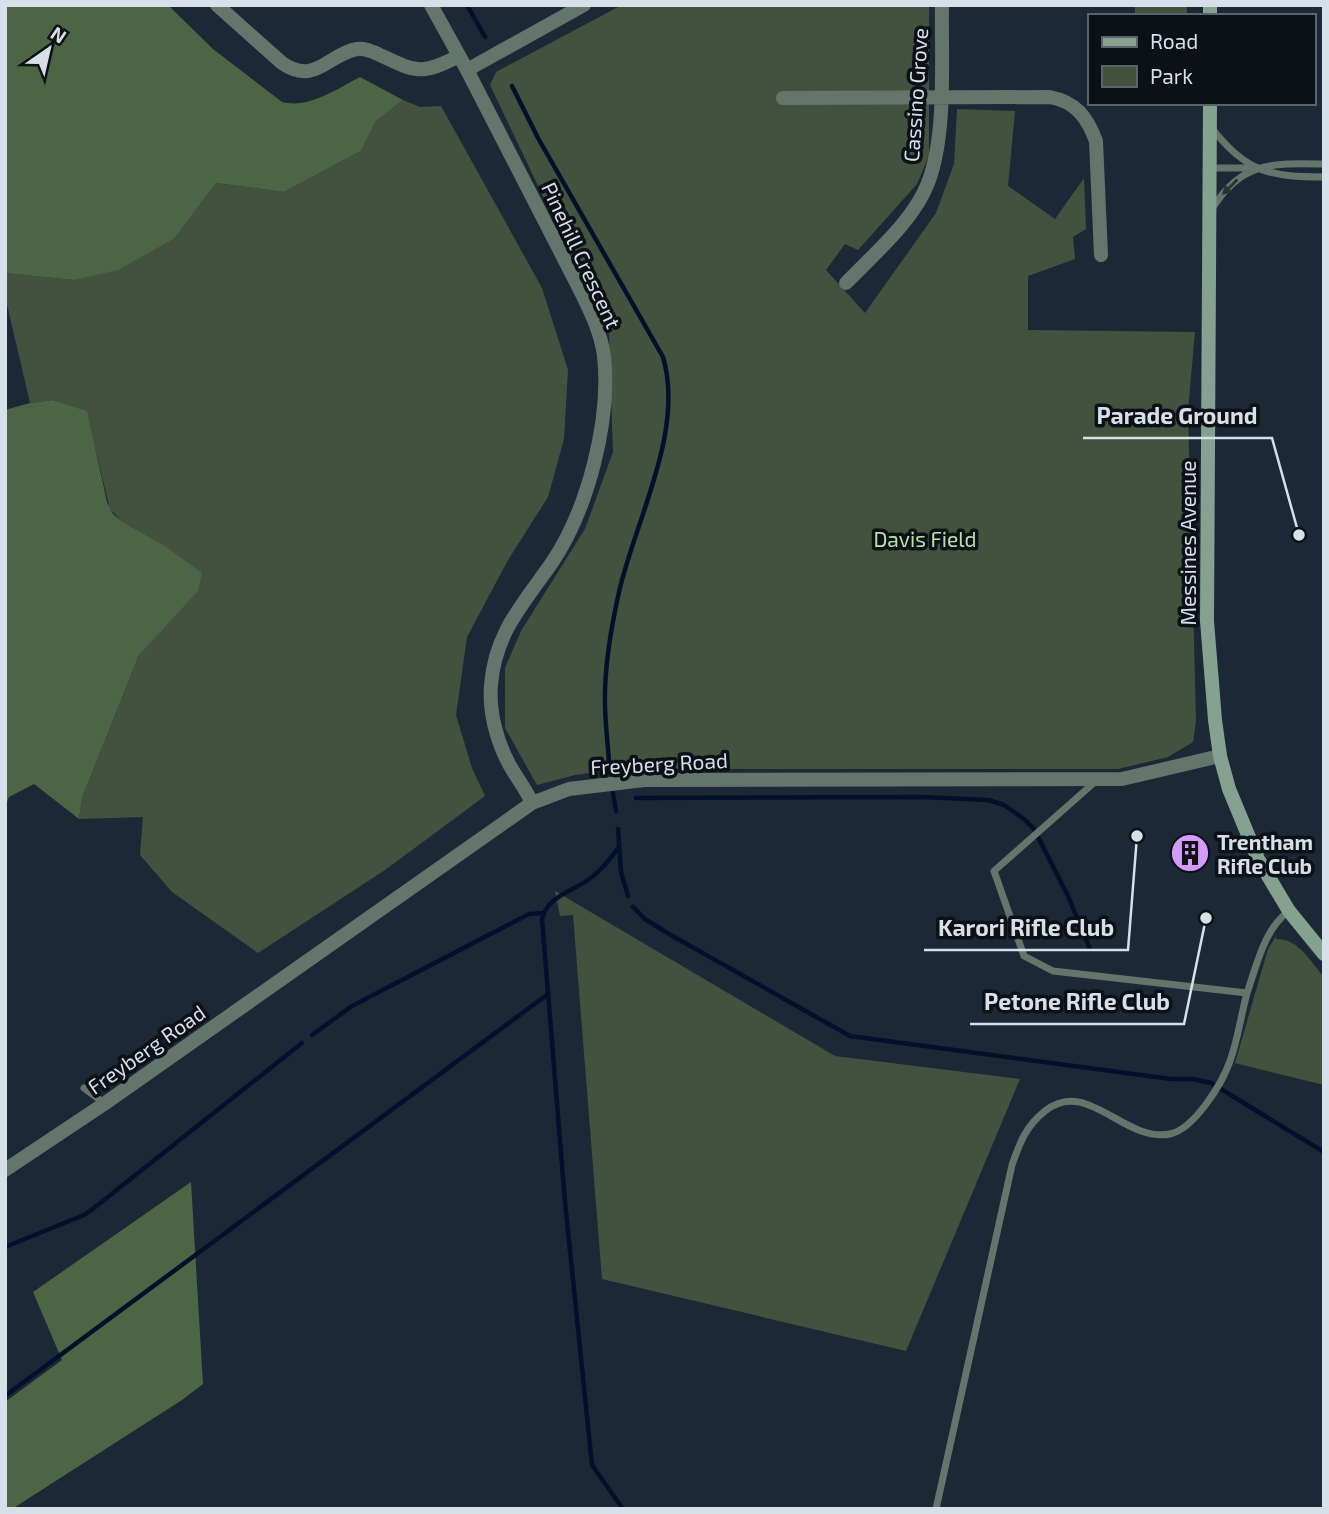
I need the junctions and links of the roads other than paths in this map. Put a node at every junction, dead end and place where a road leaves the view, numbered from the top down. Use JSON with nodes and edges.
{"nodes":[{"id":1,"x":217,"y":5,"type":"edge"},
{"id":2,"x":431,"y":5,"type":"edge"},
{"id":3,"x":584,"y":5,"type":"edge"},
{"id":4,"x":942,"y":5,"type":"edge"},
{"id":5,"x":459,"y":55,"type":"junction"},
{"id":6,"x":467,"y":70,"type":"junction"},
{"id":7,"x":940,"y":97,"type":"junction"},
{"id":8,"x":783,"y":98,"type":"dead end"},
{"id":9,"x":1210,"y":105,"type":"edge"},
{"id":10,"x":1210,"y":126,"type":"junction"},
{"id":11,"x":1324,"y":164,"type":"edge"},
{"id":12,"x":1210,"y":168,"type":"junction"},
{"id":13,"x":1256,"y":168,"type":"junction"},
{"id":14,"x":1324,"y":177,"type":"edge"},
{"id":15,"x":1210,"y":213,"type":"junction"},
{"id":16,"x":1101,"y":255,"type":"dead end"},
{"id":17,"x":846,"y":283,"type":"dead end"},
{"id":18,"x":1220,"y":756,"type":"junction"},
{"id":19,"x":1098,"y":779,"type":"junction"},
{"id":20,"x":532,"y":803,"type":"junction"},
{"id":21,"x":1289,"y":911,"type":"junction"},
{"id":22,"x":1324,"y":954,"type":"edge"},
{"id":23,"x":1247,"y":993,"type":"junction"},
{"id":24,"x":84,"y":1088,"type":"dead end"},
{"id":25,"x":104,"y":1104,"type":"junction"},
{"id":26,"x":5,"y":1170,"type":"edge"},
{"id":27,"x":936,"y":1509,"type":"edge"}],
"edges":[{"from":1,"to":5,"type":"street"},
{"from":2,"to":5,"type":"street","name":"Pinehill Crescent"},
{"from":3,"to":6,"type":"street"},
{"from":4,"to":7,"type":"street","name":"Cassino Grove"},
{"from":5,"to":6,"type":"street","name":"Pinehill Crescent"},
{"from":6,"to":20,"type":"street","name":"Pinehill Crescent"},
{"from":7,"to":8,"type":"street"},
{"from":7,"to":16,"type":"street"},
{"from":7,"to":17,"type":"street","name":"Cassino Grove"},
{"from":9,"to":10,"type":"street","name":"Messines Avenue"},
{"from":10,"to":12,"type":"street","name":"Messines Avenue"},
{"from":10,"to":13,"type":"lane"},
{"from":11,"to":13,"type":"lane"},
{"from":12,"to":13,"type":"lane"},
{"from":12,"to":15,"type":"street","name":"Messines Avenue"},
{"from":13,"to":14,"type":"lane"},
{"from":13,"to":15,"type":"lane","one_way":true},
{"from":15,"to":18,"type":"street","name":"Messines Avenue"},
{"from":18,"to":19,"type":"street","name":"Freyberg Road"},
{"from":18,"to":21,"type":"street","name":"Messines Avenue"},
{"from":19,"to":20,"type":"street","name":"Freyberg Road"},
{"from":19,"to":23,"type":"lane"},
{"from":20,"to":25,"type":"street","name":"Freyberg Road"},
{"from":21,"to":22,"type":"street","name":"Messines Avenue"},
{"from":21,"to":23,"type":"lane"},
{"from":23,"to":27,"type":"lane"},
{"from":24,"to":25,"type":"lane"},
{"from":25,"to":26,"type":"street","name":"Freyberg Road"}]}
